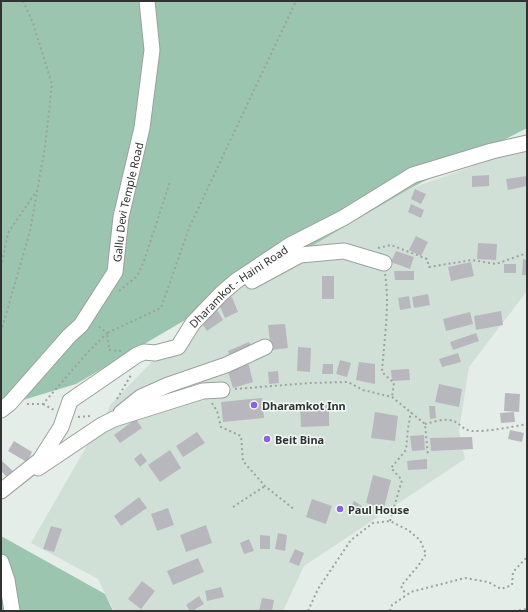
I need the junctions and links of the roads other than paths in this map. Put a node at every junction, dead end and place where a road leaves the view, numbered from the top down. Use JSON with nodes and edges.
{"nodes":[{"id":1,"x":147,"y":1,"type":"edge"},
{"id":2,"x":527,"y":143,"type":"edge"},
{"id":3,"x":384,"y":263,"type":"road end"},
{"id":4,"x":222,"y":293,"type":"junction"},
{"id":5,"x":265,"y":347,"type":"dead end"},
{"id":6,"x":222,"y":390,"type":"road end"},
{"id":7,"x":5,"y":406,"type":"edge"},
{"id":8,"x":114,"y":419,"type":"junction"},
{"id":9,"x":2,"y":491,"type":"edge"},
{"id":10,"x":1,"y":562,"type":"edge"},
{"id":11,"x":12,"y":611,"type":"edge"}],
"edges":[{"from":1,"to":7,"type":"street","name":"Gallu Devi Temple Road"},
{"from":2,"to":4,"type":"street","name":"Dharamkot - Haini Road"},
{"from":3,"to":4,"type":"street"},
{"from":4,"to":9,"type":"street","name":"Dharamkot - Haini Road"},
{"from":5,"to":8,"type":"street"},
{"from":6,"to":8,"type":"street"},
{"from":8,"to":9,"type":"street"},
{"from":10,"to":11,"type":"street"}]}
